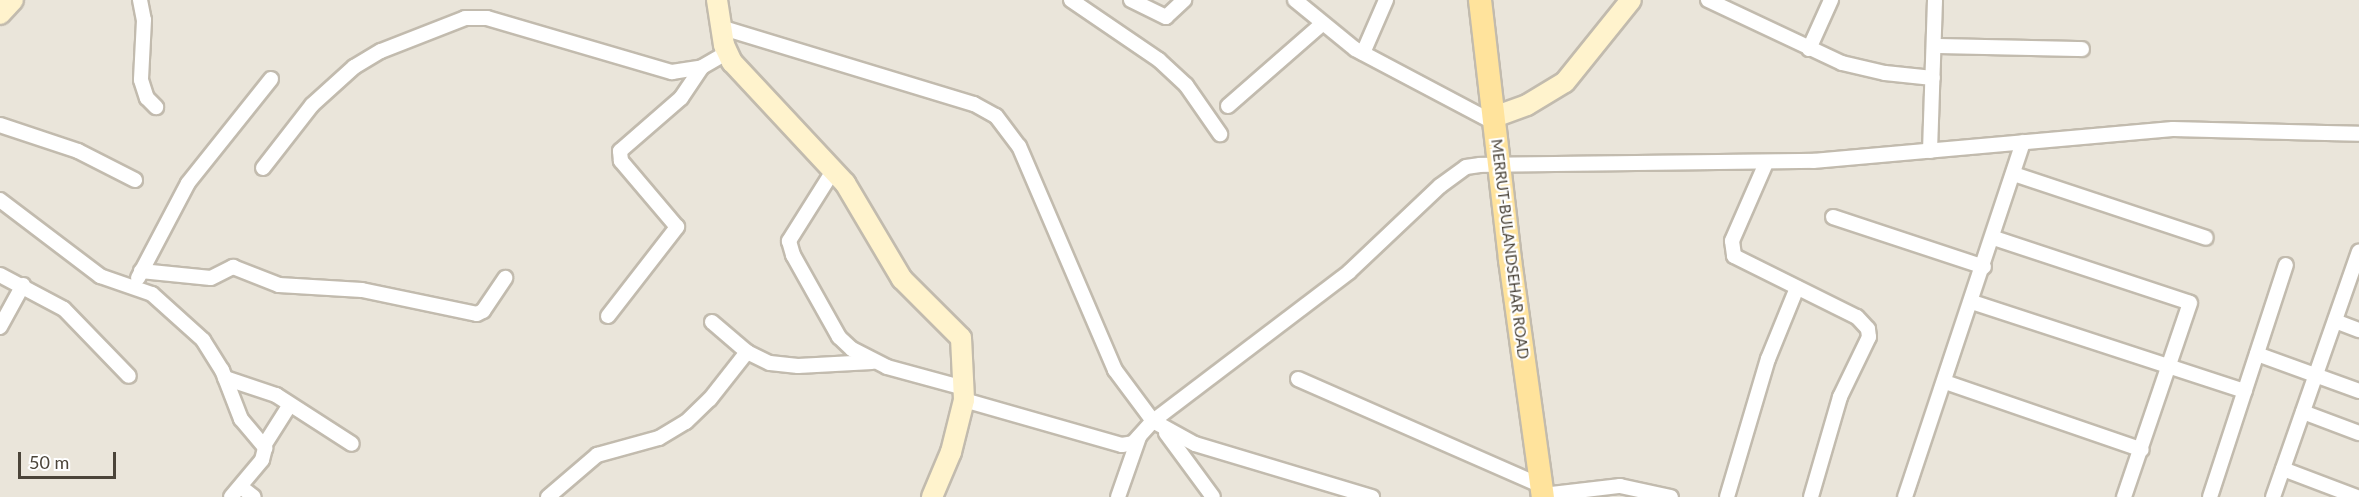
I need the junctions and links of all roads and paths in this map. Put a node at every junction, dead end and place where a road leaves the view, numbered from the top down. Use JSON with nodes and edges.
{"nodes":[{"id":1,"x":13,"y":0,"type":"edge"},
{"id":2,"x":140,"y":0,"type":"edge"},
{"id":3,"x":717,"y":0,"type":"edge"},
{"id":4,"x":1071,"y":0,"type":"edge"},
{"id":5,"x":1131,"y":0,"type":"edge"},
{"id":6,"x":1184,"y":0,"type":"edge"},
{"id":7,"x":1295,"y":0,"type":"edge"},
{"id":8,"x":1386,"y":0,"type":"edge"},
{"id":9,"x":1480,"y":0,"type":"edge"},
{"id":10,"x":1631,"y":0,"type":"edge"},
{"id":11,"x":1708,"y":0,"type":"edge"},
{"id":12,"x":1831,"y":0,"type":"edge"},
{"id":13,"x":1935,"y":0,"type":"edge"},
{"id":14,"x":0,"y":14,"type":"edge"},
{"id":15,"x":1322,"y":24,"type":"junction"},
{"id":16,"x":720,"y":27,"type":"junction"},
{"id":17,"x":1934,"y":46,"type":"junction"},
{"id":18,"x":1809,"y":49,"type":"junction"},
{"id":19,"x":2082,"y":49,"type":"dead end"},
{"id":20,"x":728,"y":52,"type":"junction"},
{"id":21,"x":1363,"y":53,"type":"junction"},
{"id":22,"x":702,"y":67,"type":"junction"},
{"id":23,"x":1933,"y":78,"type":"junction"},
{"id":24,"x":271,"y":79,"type":"dead end"},
{"id":25,"x":1228,"y":106,"type":"dead end"},
{"id":26,"x":156,"y":107,"type":"dead end"},
{"id":27,"x":1494,"y":120,"type":"junction"},
{"id":28,"x":0,"y":125,"type":"edge"},
{"id":29,"x":1220,"y":134,"type":"dead end"},
{"id":30,"x":2359,"y":134,"type":"edge"},
{"id":31,"x":2024,"y":142,"type":"junction"},
{"id":32,"x":1930,"y":151,"type":"junction"},
{"id":33,"x":1766,"y":163,"type":"junction"},
{"id":34,"x":1499,"y":164,"type":"junction"},
{"id":35,"x":263,"y":168,"type":"dead end"},
{"id":36,"x":833,"y":171,"type":"junction"},
{"id":37,"x":2014,"y":174,"type":"junction"},
{"id":38,"x":135,"y":180,"type":"dead end"},
{"id":39,"x":0,"y":200,"type":"edge"},
{"id":40,"x":1833,"y":217,"type":"dead end"},
{"id":41,"x":1994,"y":238,"type":"junction"},
{"id":42,"x":2206,"y":238,"type":"dead end"},
{"id":43,"x":2359,"y":252,"type":"edge"},
{"id":44,"x":2286,"y":265,"type":"dead end"},
{"id":45,"x":1984,"y":267,"type":"junction"},
{"id":46,"x":141,"y":271,"type":"junction"},
{"id":47,"x":0,"y":276,"type":"edge"},
{"id":48,"x":505,"y":278,"type":"dead end"},
{"id":49,"x":23,"y":285,"type":"junction"},
{"id":50,"x":134,"y":285,"type":"junction"},
{"id":51,"x":1797,"y":288,"type":"junction"},
{"id":52,"x":1972,"y":302,"type":"junction"},
{"id":53,"x":608,"y":316,"type":"dead end"},
{"id":54,"x":2335,"y":321,"type":"junction"},
{"id":55,"x":712,"y":322,"type":"dead end"},
{"id":56,"x":0,"y":327,"type":"edge"},
{"id":57,"x":2359,"y":330,"type":"edge"},
{"id":58,"x":747,"y":352,"type":"junction"},
{"id":59,"x":2257,"y":354,"type":"junction"},
{"id":60,"x":874,"y":362,"type":"junction"},
{"id":61,"x":2170,"y":369,"type":"junction"},
{"id":62,"x":2316,"y":375,"type":"junction"},
{"id":63,"x":129,"y":376,"type":"dead end"},
{"id":64,"x":225,"y":378,"type":"junction"},
{"id":65,"x":1298,"y":379,"type":"dead end"},
{"id":66,"x":1945,"y":382,"type":"junction"},
{"id":67,"x":2245,"y":391,"type":"junction"},
{"id":68,"x":2359,"y":391,"type":"edge"},
{"id":69,"x":964,"y":394,"type":"junction"},
{"id":70,"x":289,"y":406,"type":"junction"},
{"id":71,"x":2303,"y":412,"type":"junction"},
{"id":72,"x":1157,"y":424,"type":"junction"},
{"id":73,"x":2359,"y":432,"type":"edge"},
{"id":74,"x":1139,"y":437,"type":"junction"},
{"id":75,"x":265,"y":444,"type":"junction"},
{"id":76,"x":352,"y":444,"type":"dead end"},
{"id":77,"x":2142,"y":450,"type":"junction"},
{"id":78,"x":2283,"y":469,"type":"junction"},
{"id":79,"x":236,"y":492,"type":"edge"},
{"id":80,"x":1543,"y":493,"type":"edge"},
{"id":81,"x":2338,"y":494,"type":"edge"},
{"id":82,"x":254,"y":497,"type":"edge"},
{"id":83,"x":548,"y":497,"type":"edge"},
{"id":84,"x":932,"y":497,"type":"edge"},
{"id":85,"x":1118,"y":497,"type":"edge"},
{"id":86,"x":1213,"y":497,"type":"edge"},
{"id":87,"x":1372,"y":497,"type":"edge"},
{"id":88,"x":1671,"y":497,"type":"edge"},
{"id":89,"x":1727,"y":497,"type":"edge"},
{"id":90,"x":1811,"y":497,"type":"edge"},
{"id":91,"x":1905,"y":497,"type":"edge"},
{"id":92,"x":2124,"y":497,"type":"edge"},
{"id":93,"x":2210,"y":497,"type":"edge"},
{"id":94,"x":2273,"y":497,"type":"edge"},
{"id":95,"x":2357,"y":497,"type":"edge"}],
"edges":[{"from":1,"to":14,"type":"street"},
{"from":2,"to":26,"type":"street"},
{"from":3,"to":16,"type":"street"},
{"from":4,"to":29,"type":"street"},
{"from":5,"to":6,"type":"street"},
{"from":7,"to":15,"type":"street"},
{"from":8,"to":21,"type":"street"},
{"from":9,"to":27,"type":"main road","name":"MERRUT-BULANDSEHAR ROAD"},
{"from":10,"to":27,"type":"street"},
{"from":11,"to":18,"type":"street"},
{"from":12,"to":18,"type":"street"},
{"from":13,"to":17,"type":"street"},
{"from":15,"to":21,"type":"street"},
{"from":15,"to":25,"type":"street"},
{"from":16,"to":20,"type":"street"},
{"from":16,"to":72,"type":"street"},
{"from":17,"to":19,"type":"street"},
{"from":17,"to":23,"type":"street"},
{"from":18,"to":23,"type":"street"},
{"from":20,"to":22,"type":"street"},
{"from":20,"to":36,"type":"street"},
{"from":21,"to":27,"type":"street"},
{"from":22,"to":35,"type":"street"},
{"from":22,"to":53,"type":"street"},
{"from":23,"to":32,"type":"street"},
{"from":24,"to":46,"type":"street"},
{"from":27,"to":34,"type":"main road","name":"MERRUT-BULANDSEHAR ROAD"},
{"from":28,"to":38,"type":"street"},
{"from":30,"to":31,"type":"street"},
{"from":31,"to":32,"type":"street"},
{"from":31,"to":37,"type":"street"},
{"from":32,"to":33,"type":"street"},
{"from":33,"to":34,"type":"street"},
{"from":33,"to":51,"type":"street"},
{"from":34,"to":72,"type":"street"},
{"from":34,"to":80,"type":"main road","name":"MERRUT-BULANDSEHAR ROAD"},
{"from":36,"to":60,"type":"street"},
{"from":36,"to":69,"type":"street"},
{"from":37,"to":41,"type":"street"},
{"from":37,"to":42,"type":"street"},
{"from":39,"to":50,"type":"street"},
{"from":40,"to":45,"type":"street"},
{"from":41,"to":45,"type":"street"},
{"from":41,"to":61,"type":"street"},
{"from":43,"to":54,"type":"street"},
{"from":44,"to":59,"type":"street"},
{"from":45,"to":52,"type":"street"},
{"from":46,"to":48,"type":"street"},
{"from":46,"to":50,"type":"street"},
{"from":47,"to":49,"type":"street"},
{"from":49,"to":56,"type":"street"},
{"from":49,"to":63,"type":"street"},
{"from":50,"to":64,"type":"street"},
{"from":51,"to":89,"type":"street"},
{"from":51,"to":90,"type":"street"},
{"from":52,"to":61,"type":"street"},
{"from":52,"to":66,"type":"street"},
{"from":54,"to":57,"type":"street"},
{"from":54,"to":62,"type":"street"},
{"from":55,"to":58,"type":"street"},
{"from":58,"to":60,"type":"street"},
{"from":58,"to":83,"type":"street"},
{"from":59,"to":62,"type":"street"},
{"from":59,"to":67,"type":"street"},
{"from":60,"to":69,"type":"street"},
{"from":61,"to":67,"type":"street"},
{"from":61,"to":77,"type":"street"},
{"from":62,"to":68,"type":"street"},
{"from":62,"to":71,"type":"street"},
{"from":64,"to":70,"type":"street"},
{"from":64,"to":75,"type":"street"},
{"from":65,"to":80,"type":"street"},
{"from":66,"to":77,"type":"street"},
{"from":66,"to":91,"type":"street"},
{"from":67,"to":93,"type":"street"},
{"from":69,"to":74,"type":"street"},
{"from":69,"to":84,"type":"street"},
{"from":70,"to":75,"type":"street"},
{"from":70,"to":76,"type":"street"},
{"from":71,"to":73,"type":"street"},
{"from":71,"to":78,"type":"street"},
{"from":72,"to":74,"type":"street"},
{"from":72,"to":86,"type":"street"},
{"from":72,"to":87,"type":"street"},
{"from":74,"to":85,"type":"street"},
{"from":75,"to":79,"type":"street"},
{"from":77,"to":92,"type":"street"},
{"from":78,"to":81,"type":"street"},
{"from":78,"to":94,"type":"street"},
{"from":79,"to":82,"type":"street"},
{"from":80,"to":88,"type":"street"},
{"from":81,"to":95,"type":"street"}]}
